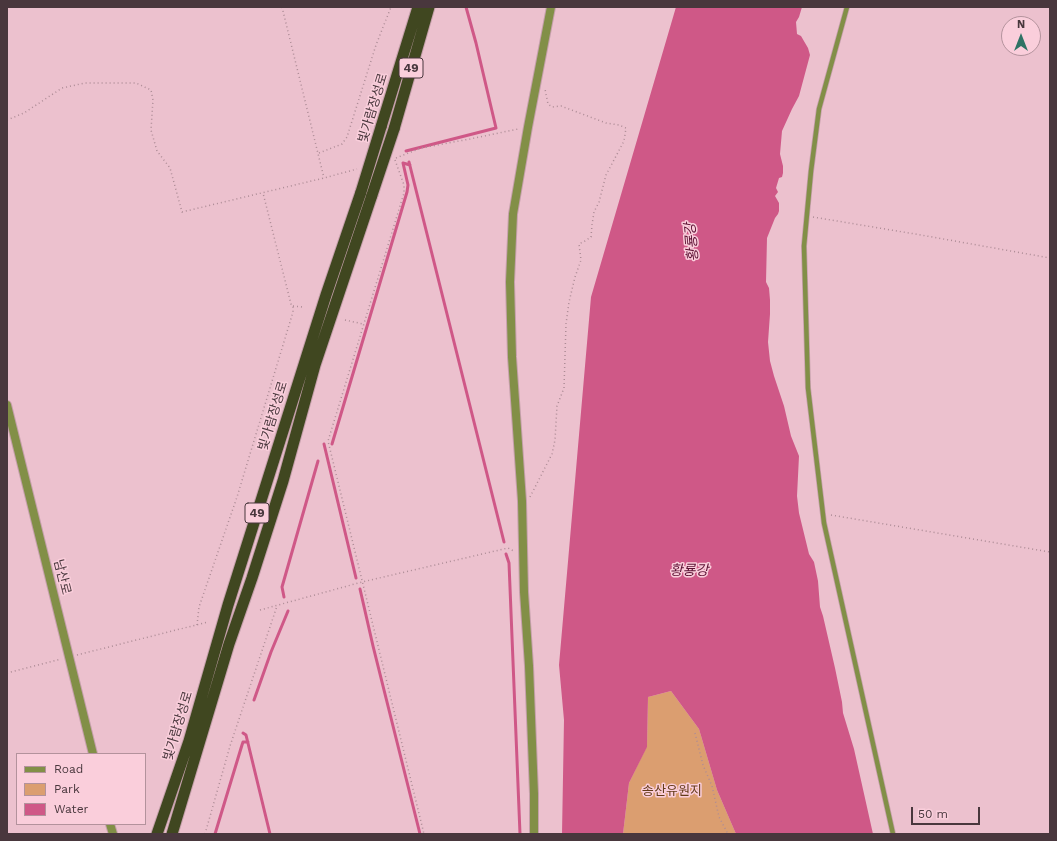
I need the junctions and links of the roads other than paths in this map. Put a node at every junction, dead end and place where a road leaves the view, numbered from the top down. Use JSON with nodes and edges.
{"nodes":[{"id":1,"x":418,"y":7,"type":"edge"},
{"id":2,"x":429,"y":7,"type":"edge"},
{"id":3,"x":551,"y":7,"type":"edge"},
{"id":4,"x":847,"y":7,"type":"edge"},
{"id":5,"x":7,"y":405,"type":"edge"},
{"id":6,"x":93,"y":753,"type":"edge"},
{"id":7,"x":158,"y":834,"type":"edge"},
{"id":8,"x":172,"y":834,"type":"edge"},
{"id":9,"x":534,"y":834,"type":"edge"},
{"id":10,"x":893,"y":834,"type":"edge"}],
"edges":[{"from":1,"to":7,"type":"highway","name":"빛가람장성로","number":"49","bridge":true},
{"from":2,"to":8,"type":"highway","name":"빛가람장성로","number":"49","bridge":true},
{"from":3,"to":9,"type":"street"},
{"from":4,"to":10,"type":"lane"},
{"from":5,"to":6,"type":"street","name":"남산로"}]}
